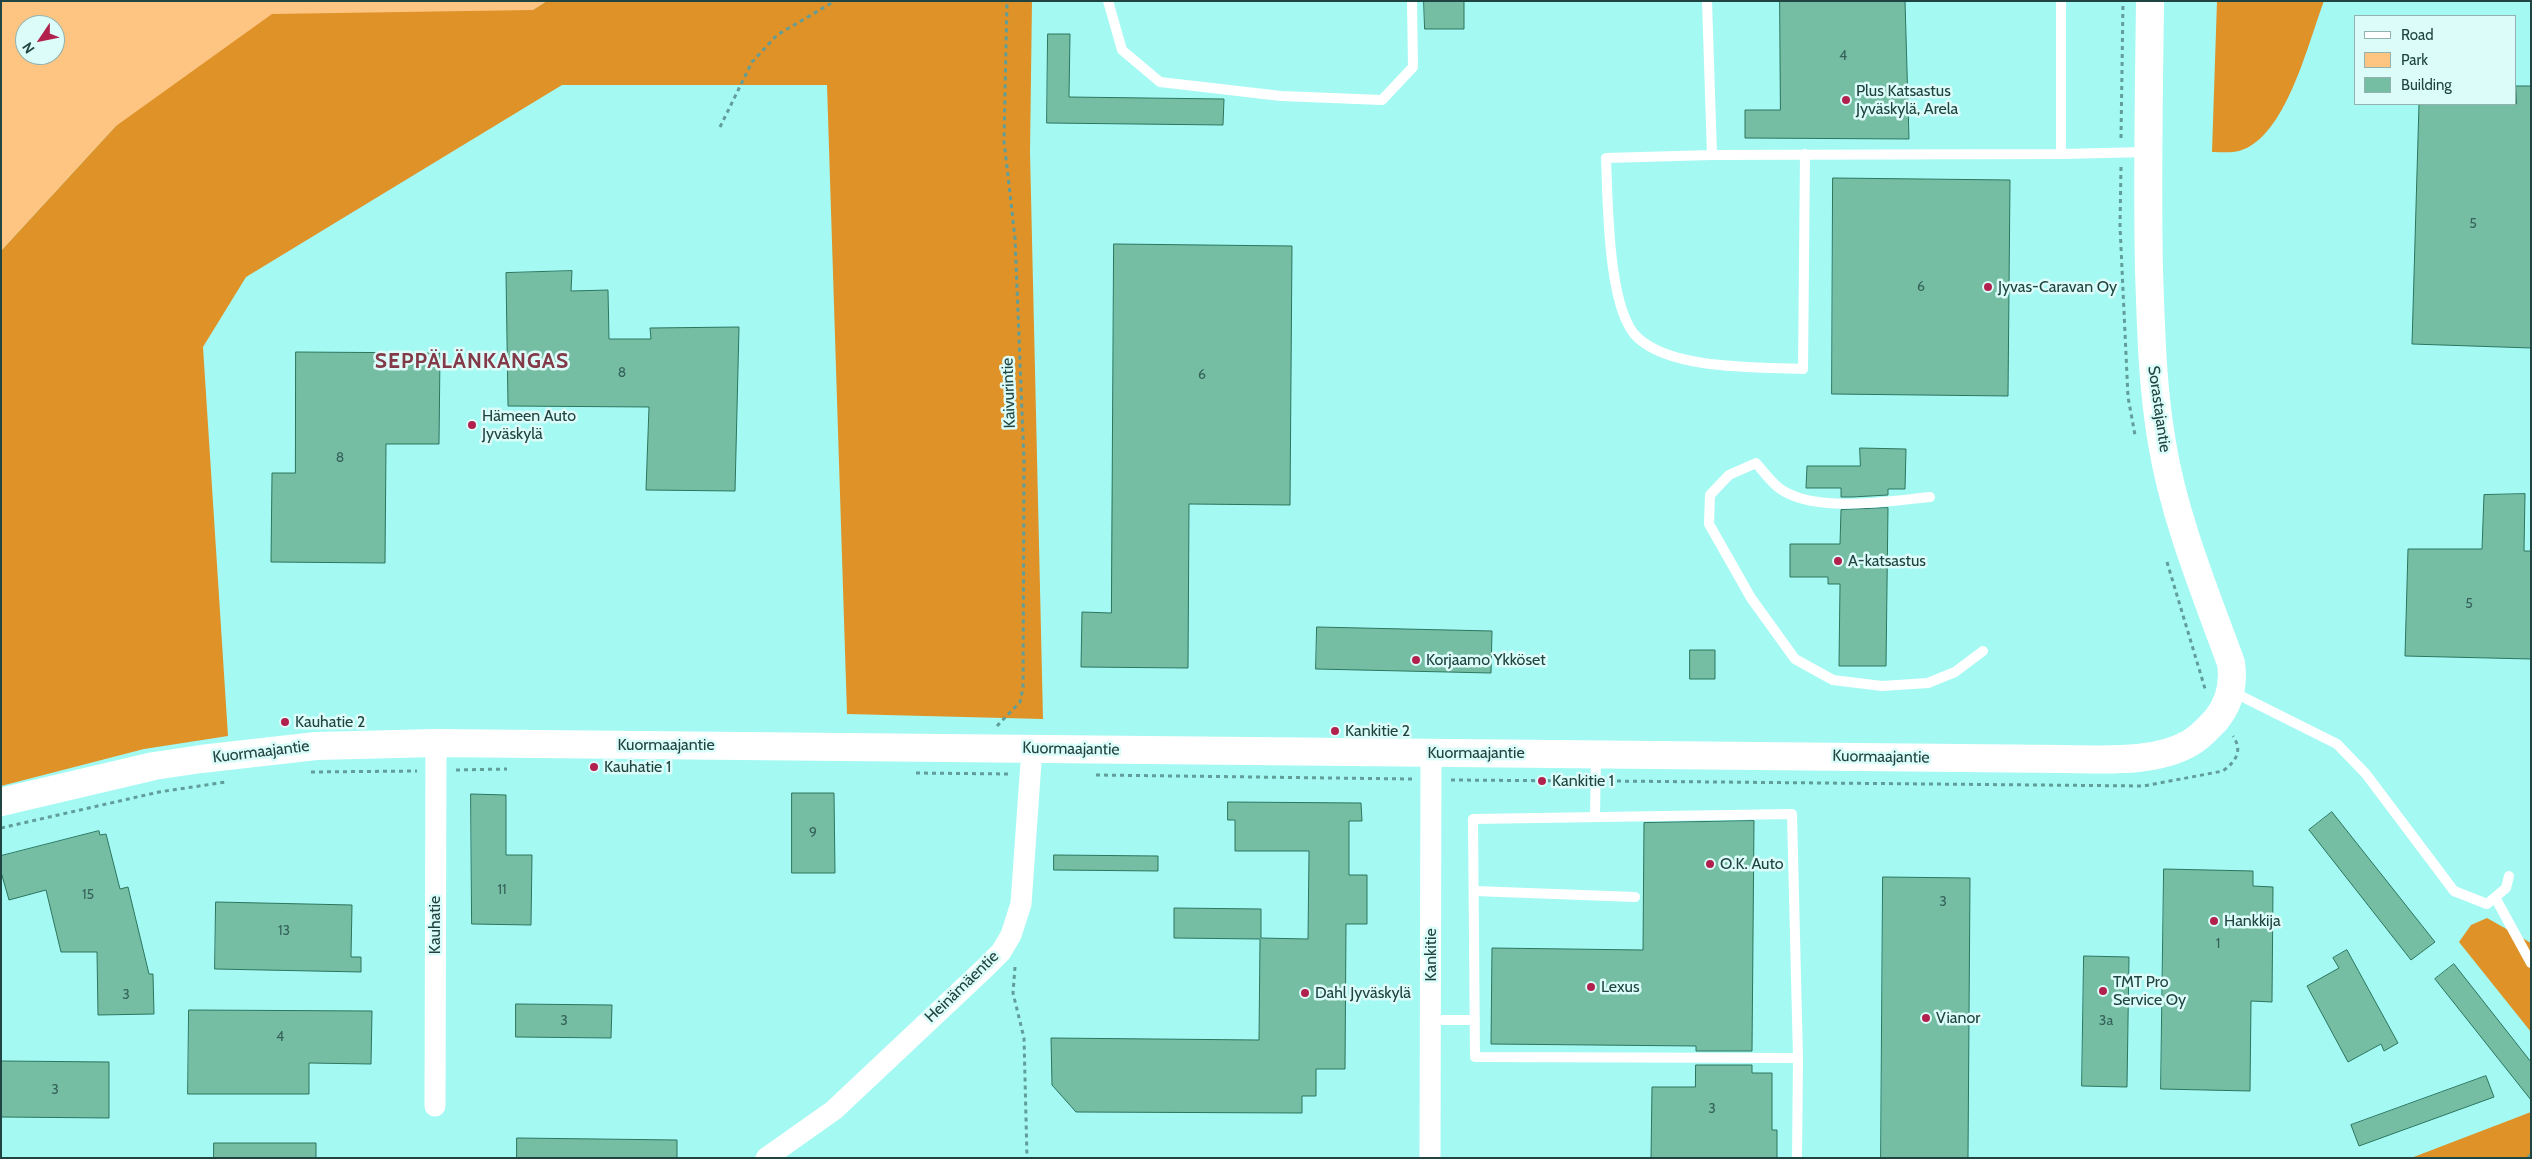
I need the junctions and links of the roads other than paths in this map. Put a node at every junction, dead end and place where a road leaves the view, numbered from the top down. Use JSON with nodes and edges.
{"nodes":[{"id":1,"x":1108,"y":1,"type":"edge"},
{"id":2,"x":1412,"y":1,"type":"edge"},
{"id":3,"x":1707,"y":1,"type":"edge"},
{"id":4,"x":2061,"y":1,"type":"edge"},
{"id":5,"x":2150,"y":1,"type":"edge"},
{"id":6,"x":2148,"y":152,"type":"junction"},
{"id":7,"x":1805,"y":154,"type":"junction"},
{"id":8,"x":2061,"y":154,"type":"junction"},
{"id":9,"x":1712,"y":155,"type":"junction"},
{"id":10,"x":1930,"y":497,"type":"dead end"},
{"id":11,"x":1983,"y":651,"type":"dead end"},
{"id":12,"x":2231,"y":692,"type":"junction"},
{"id":13,"x":436,"y":743,"type":"junction"},
{"id":14,"x":1596,"y":754,"type":"junction"},
{"id":15,"x":2146,"y":757,"type":"joint"},
{"id":16,"x":1031,"y":761,"type":"junction"},
{"id":17,"x":1432,"y":766,"type":"junction"},
{"id":18,"x":1,"y":802,"type":"edge"},
{"id":19,"x":1595,"y":816,"type":"junction"},
{"id":20,"x":2509,"y":876,"type":"dead end"},
{"id":21,"x":1475,"y":891,"type":"junction"},
{"id":22,"x":1634,"y":897,"type":"dead end"},
{"id":23,"x":2496,"y":898,"type":"junction"},
{"id":24,"x":2531,"y":963,"type":"edge"},
{"id":25,"x":1430,"y":1020,"type":"junction"},
{"id":26,"x":1475,"y":1020,"type":"junction"},
{"id":27,"x":1798,"y":1058,"type":"junction"},
{"id":28,"x":435,"y":1106,"type":"dead end"},
{"id":29,"x":766,"y":1158,"type":"edge"},
{"id":30,"x":1430,"y":1158,"type":"edge"},
{"id":31,"x":1797,"y":1158,"type":"edge"}],
"edges":[{"from":1,"to":2,"type":"lane"},
{"from":3,"to":9,"type":"lane"},
{"from":4,"to":8,"type":"lane"},
{"from":5,"to":6,"type":"street","name":"Sorastajantie"},
{"from":6,"to":8,"type":"lane"},
{"from":6,"to":12,"type":"street","name":"Sorastajantie"},
{"from":7,"to":8,"type":"lane"},
{"from":7,"to":9,"type":"lane"},
{"from":7,"to":9,"type":"lane"},
{"from":10,"to":11,"type":"lane"},
{"from":12,"to":15,"type":"street","name":"Sorastajantie"},
{"from":12,"to":23,"type":"lane"},
{"from":13,"to":16,"type":"street","name":"Kuormaajantie"},
{"from":13,"to":18,"type":"street","name":"Kuormaajantie"},
{"from":13,"to":28,"type":"street","name":"Kauhatie"},
{"from":14,"to":15,"type":"street","name":"Kuormaajantie"},
{"from":14,"to":17,"type":"street","name":"Kuormaajantie"},
{"from":14,"to":19,"type":"lane"},
{"from":16,"to":17,"type":"street","name":"Kuormaajantie"},
{"from":16,"to":29,"type":"street","name":"Heinämäentie"},
{"from":17,"to":25,"type":"street","name":"Kankitie"},
{"from":19,"to":21,"type":"lane"},
{"from":19,"to":27,"type":"lane"},
{"from":20,"to":23,"type":"lane"},
{"from":21,"to":22,"type":"lane"},
{"from":21,"to":26,"type":"lane"},
{"from":23,"to":24,"type":"lane"},
{"from":25,"to":26,"type":"lane"},
{"from":25,"to":30,"type":"street","name":"Kankitie"},
{"from":26,"to":27,"type":"lane"},
{"from":27,"to":31,"type":"lane"}]}
